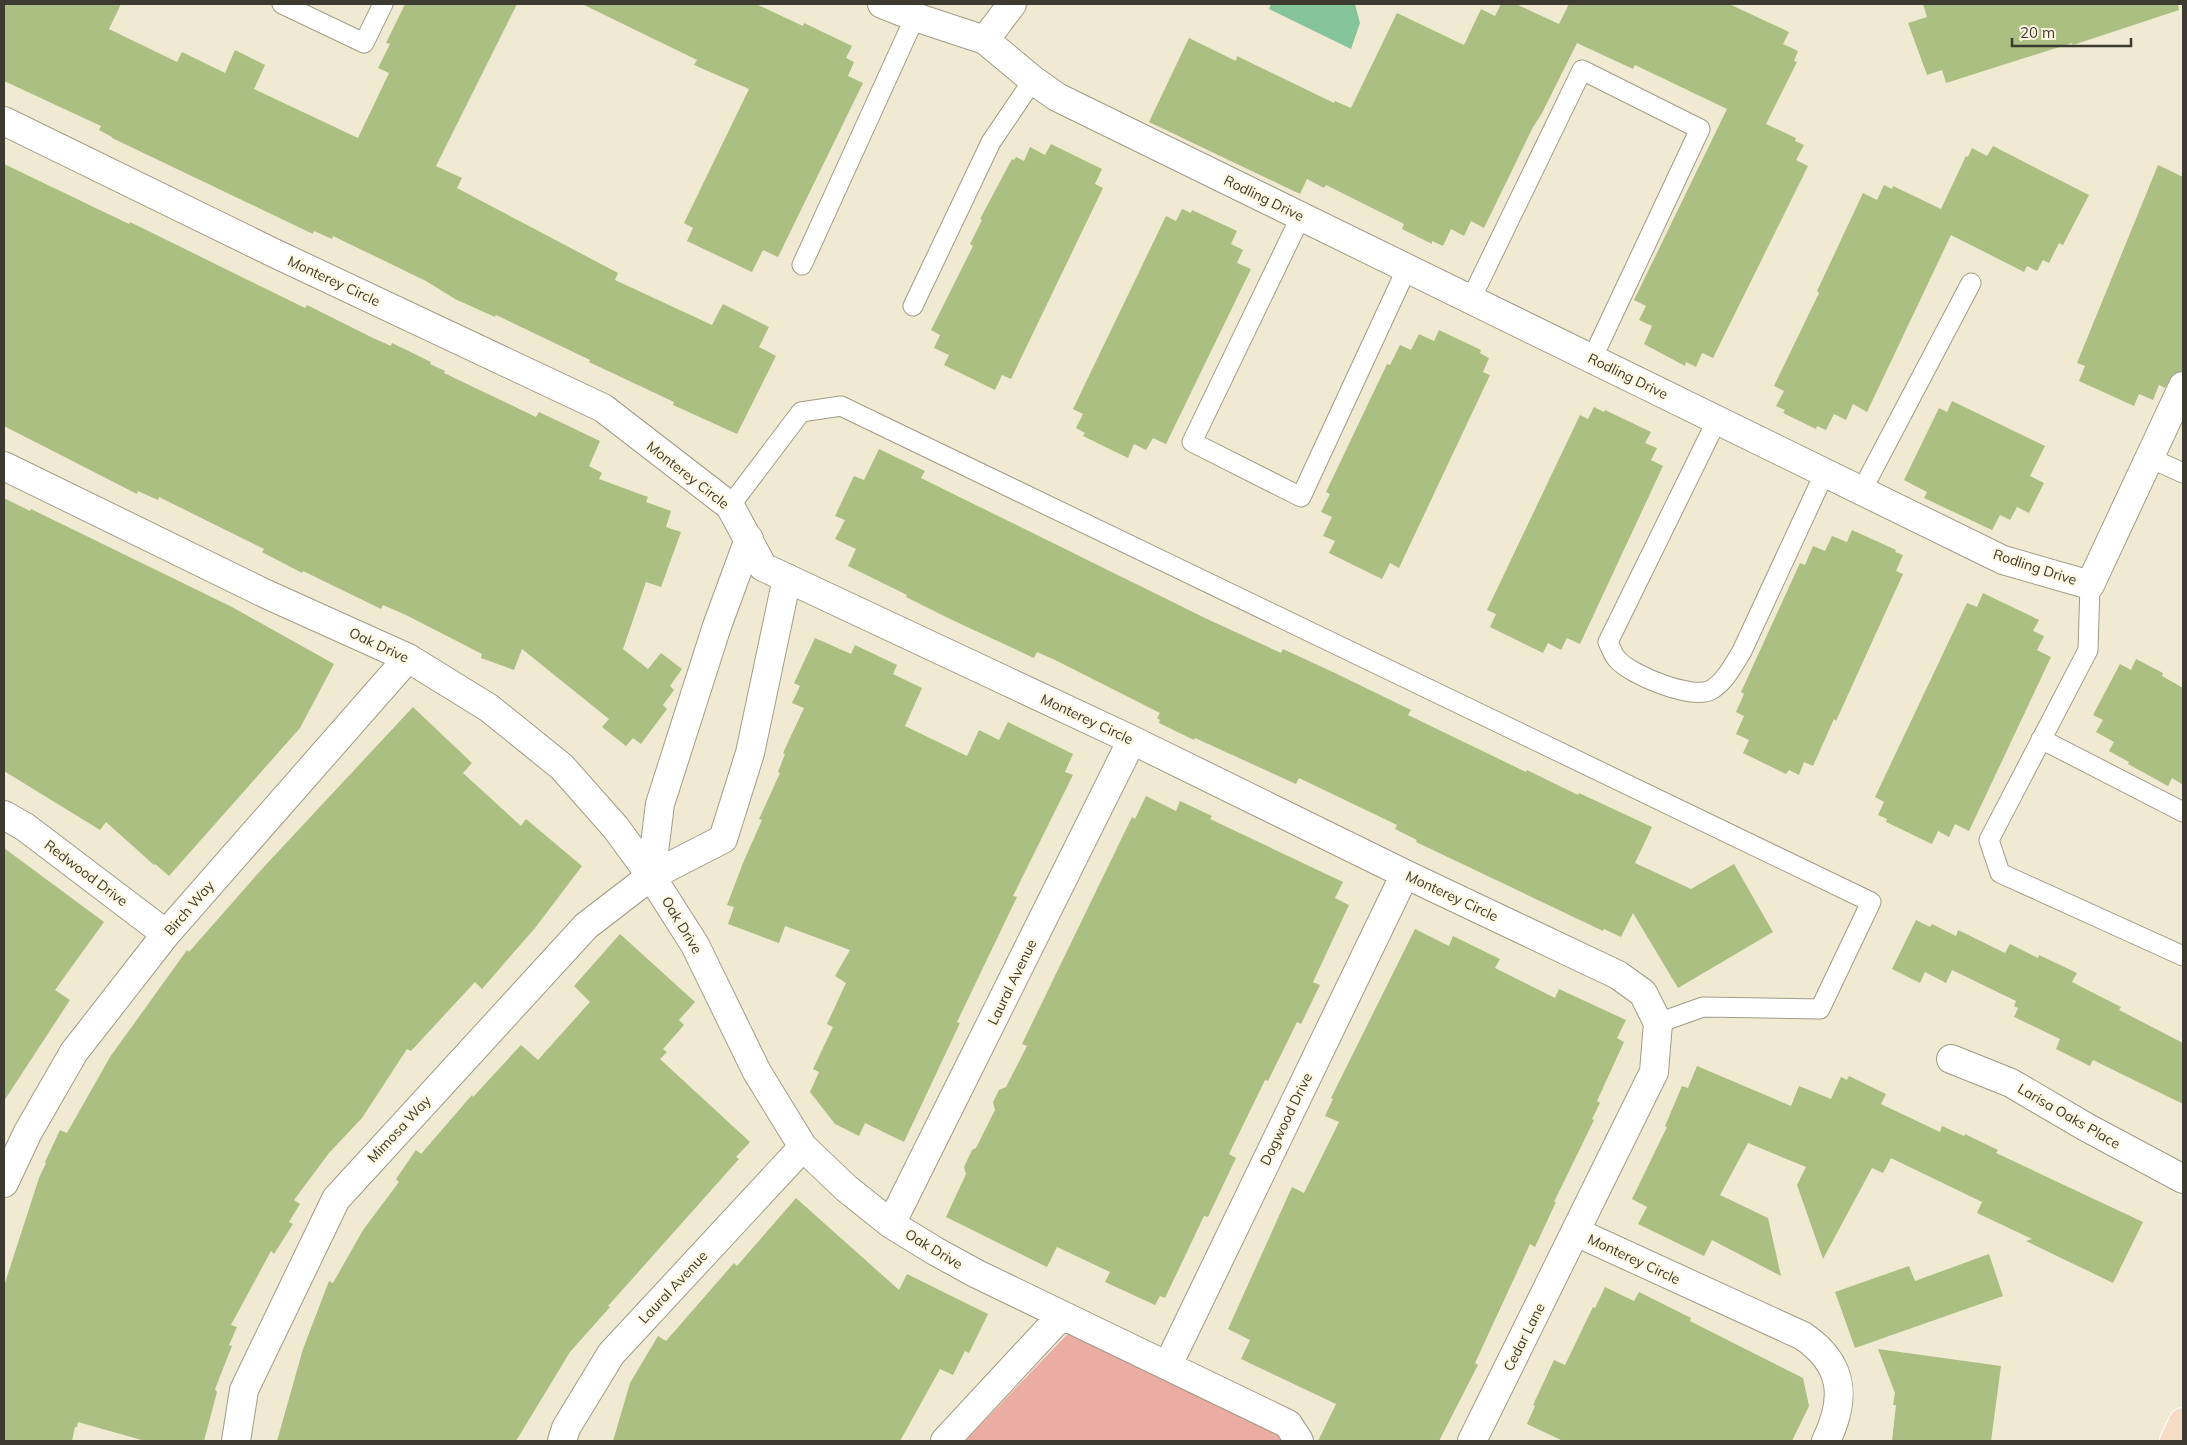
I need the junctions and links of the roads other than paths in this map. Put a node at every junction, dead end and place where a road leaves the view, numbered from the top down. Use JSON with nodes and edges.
{"nodes":[{"id":1,"x":282,"y":4,"type":"edge"},
{"id":2,"x":383,"y":4,"type":"edge"},
{"id":3,"x":882,"y":4,"type":"edge"},
{"id":4,"x":1012,"y":4,"type":"edge"},
{"id":5,"x":915,"y":18,"type":"junction"},
{"id":6,"x":985,"y":40,"type":"junction"},
{"id":7,"x":1033,"y":80,"type":"junction"},
{"id":8,"x":4,"y":122,"type":"edge"},
{"id":9,"x":1301,"y":216,"type":"junction"},
{"id":10,"x":802,"y":265,"type":"dead end"},
{"id":11,"x":1407,"y":268,"type":"junction"},
{"id":12,"x":1971,"y":283,"type":"dead end"},
{"id":13,"x":1471,"y":299,"type":"junction"},
{"id":14,"x":913,"y":306,"type":"dead end"},
{"id":15,"x":1592,"y":359,"type":"junction"},
{"id":16,"x":2183,"y":386,"type":"edge"},
{"id":17,"x":1718,"y":420,"type":"junction"},
{"id":18,"x":2150,"y":458,"type":"junction"},
{"id":19,"x":4,"y":466,"type":"edge"},
{"id":20,"x":1825,"y":472,"type":"junction"},
{"id":21,"x":2183,"y":472,"type":"edge"},
{"id":22,"x":1862,"y":490,"type":"junction"},
{"id":23,"x":730,"y":506,"type":"junction"},
{"id":24,"x":749,"y":540,"type":"junction"},
{"id":25,"x":787,"y":578,"type":"junction"},
{"id":26,"x":2090,"y":585,"type":"junction"},
{"id":27,"x":408,"y":658,"type":"junction"},
{"id":28,"x":2041,"y":739,"type":"junction"},
{"id":29,"x":1132,"y":740,"type":"junction"},
{"id":30,"x":2183,"y":812,"type":"edge"},
{"id":31,"x":4,"y":815,"type":"edge"},
{"id":32,"x":1405,"y":874,"type":"junction"},
{"id":33,"x":651,"y":876,"type":"junction"},
{"id":34,"x":166,"y":934,"type":"junction"},
{"id":35,"x":2183,"y":956,"type":"edge"},
{"id":36,"x":1658,"y":1022,"type":"junction"},
{"id":37,"x":1951,"y":1060,"type":"dead end"},
{"id":38,"x":803,"y":1147,"type":"junction"},
{"id":39,"x":2183,"y":1179,"type":"edge"},
{"id":40,"x":4,"y":1183,"type":"edge"},
{"id":41,"x":891,"y":1224,"type":"junction"},
{"id":42,"x":1576,"y":1232,"type":"junction"},
{"id":43,"x":1062,"y":1315,"type":"junction"},
{"id":44,"x":1168,"y":1365,"type":"junction"},
{"id":45,"x":2183,"y":1422,"type":"edge"},
{"id":46,"x":236,"y":1441,"type":"edge"},
{"id":47,"x":562,"y":1441,"type":"edge"},
{"id":48,"x":945,"y":1441,"type":"edge"},
{"id":49,"x":1299,"y":1441,"type":"edge"},
{"id":50,"x":1472,"y":1441,"type":"edge"},
{"id":51,"x":1826,"y":1441,"type":"edge"},
{"id":52,"x":2174,"y":1441,"type":"edge"}],
"edges":[{"from":1,"to":2,"type":"lane"},
{"from":3,"to":5,"type":"street"},
{"from":4,"to":6,"type":"street"},
{"from":5,"to":6,"type":"street"},
{"from":5,"to":10,"type":"lane"},
{"from":6,"to":7,"type":"street","name":"Rodling Drive"},
{"from":7,"to":9,"type":"street","name":"Rodling Drive"},
{"from":7,"to":14,"type":"lane"},
{"from":8,"to":23,"type":"street","name":"Monterey Circle"},
{"from":9,"to":11,"type":"street","name":"Rodling Drive"},
{"from":9,"to":11,"type":"lane"},
{"from":11,"to":13,"type":"street","name":"Rodling Drive"},
{"from":12,"to":22,"type":"lane"},
{"from":13,"to":15,"type":"street","name":"Rodling Drive"},
{"from":13,"to":15,"type":"lane"},
{"from":15,"to":17,"type":"street","name":"Rodling Drive"},
{"from":16,"to":18,"type":"street","name":"Rodling Drive"},
{"from":17,"to":20,"type":"street","name":"Rodling Drive"},
{"from":17,"to":20,"type":"lane"},
{"from":18,"to":21,"type":"lane"},
{"from":18,"to":26,"type":"street","name":"Rodling Drive"},
{"from":19,"to":27,"type":"street","name":"Oak Drive"},
{"from":20,"to":22,"type":"street","name":"Rodling Drive"},
{"from":22,"to":26,"type":"street","name":"Rodling Drive"},
{"from":23,"to":24,"type":"street","name":"Monterey Circle"},
{"from":23,"to":36,"type":"lane"},
{"from":24,"to":25,"type":"street","name":"Monterey Circle"},
{"from":24,"to":33,"type":"street"},
{"from":25,"to":29,"type":"street","name":"Monterey Circle"},
{"from":25,"to":33,"type":"street","name":"Mimosa Way"},
{"from":26,"to":28,"type":"lane"},
{"from":27,"to":33,"type":"street","name":"Oak Drive"},
{"from":27,"to":34,"type":"street","name":"Birch Way"},
{"from":28,"to":30,"type":"lane"},
{"from":28,"to":35,"type":"lane"},
{"from":29,"to":32,"type":"street","name":"Monterey Circle"},
{"from":29,"to":41,"type":"street","name":"Laural Avenue"},
{"from":31,"to":34,"type":"street","name":"Redwood Drive"},
{"from":32,"to":36,"type":"street","name":"Monterey Circle"},
{"from":32,"to":44,"type":"street","name":"Dogwood Drive"},
{"from":33,"to":38,"type":"street","name":"Oak Drive"},
{"from":33,"to":46,"type":"street","name":"Mimosa Way"},
{"from":34,"to":40,"type":"street","name":"Birch Way"},
{"from":36,"to":42,"type":"street","name":"Monterey Circle"},
{"from":37,"to":39,"type":"street","name":"Larisa Oaks Place"},
{"from":38,"to":41,"type":"street","name":"Oak Drive"},
{"from":38,"to":47,"type":"street","name":"Laural Avenue"},
{"from":41,"to":43,"type":"street","name":"Oak Drive"},
{"from":42,"to":50,"type":"street","name":"Cedar Lane"},
{"from":42,"to":51,"type":"street","name":"Monterey Circle"},
{"from":43,"to":44,"type":"street","name":"Oak Drive"},
{"from":43,"to":48,"type":"street"},
{"from":44,"to":49,"type":"street","name":"Oak Drive"},
{"from":45,"to":52,"type":"main road"}]}
